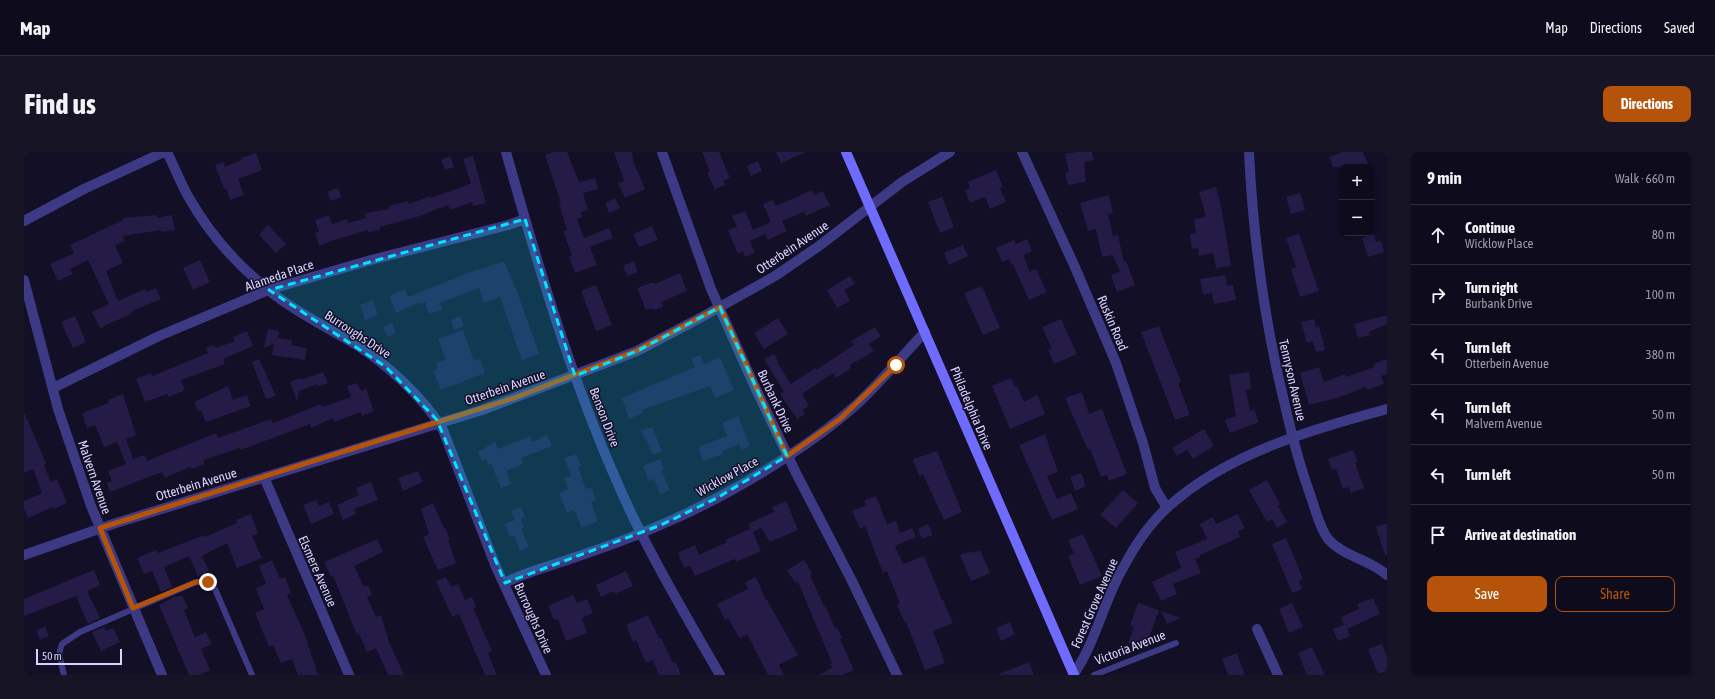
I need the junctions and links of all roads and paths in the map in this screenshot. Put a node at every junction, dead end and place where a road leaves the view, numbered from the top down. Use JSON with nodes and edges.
{"nodes":[{"id":1,"x":164,"y":152,"type":"edge"},
{"id":2,"x":167,"y":152,"type":"edge"},
{"id":3,"x":506,"y":152,"type":"edge"},
{"id":4,"x":662,"y":152,"type":"edge"},
{"id":5,"x":846,"y":152,"type":"edge"},
{"id":6,"x":950,"y":152,"type":"edge"},
{"id":7,"x":1022,"y":152,"type":"edge"},
{"id":8,"x":1249,"y":152,"type":"edge"},
{"id":9,"x":870,"y":207,"type":"junction"},
{"id":10,"x":525,"y":219,"type":"junction"},
{"id":11,"x":24,"y":221,"type":"edge"},
{"id":12,"x":24,"y":280,"type":"edge"},
{"id":13,"x":269,"y":290,"type":"junction"},
{"id":14,"x":720,"y":307,"type":"junction"},
{"id":15,"x":925,"y":332,"type":"junction"},
{"id":16,"x":575,"y":376,"type":"junction"},
{"id":17,"x":53,"y":388,"type":"junction"},
{"id":18,"x":1387,"y":409,"type":"edge"},
{"id":19,"x":439,"y":423,"type":"junction"},
{"id":20,"x":1293,"y":439,"type":"junction"},
{"id":21,"x":787,"y":456,"type":"junction"},
{"id":22,"x":264,"y":477,"type":"junction"},
{"id":23,"x":1167,"y":508,"type":"junction"},
{"id":24,"x":100,"y":528,"type":"junction"},
{"id":25,"x":642,"y":533,"type":"junction"},
{"id":26,"x":24,"y":555,"type":"edge"},
{"id":27,"x":1387,"y":575,"type":"edge"},
{"id":28,"x":505,"y":583,"type":"junction"},
{"id":29,"x":133,"y":608,"type":"junction"},
{"id":30,"x":1257,"y":629,"type":"dead end"},
{"id":31,"x":1176,"y":643,"type":"dead end"},
{"id":32,"x":64,"y":675,"type":"edge"},
{"id":33,"x":162,"y":675,"type":"edge"},
{"id":34,"x":252,"y":675,"type":"edge"},
{"id":35,"x":349,"y":675,"type":"edge"},
{"id":36,"x":546,"y":675,"type":"edge"},
{"id":37,"x":720,"y":675,"type":"edge"},
{"id":38,"x":897,"y":675,"type":"edge"},
{"id":39,"x":1074,"y":675,"type":"edge"},
{"id":40,"x":1094,"y":675,"type":"edge"},
{"id":41,"x":1278,"y":675,"type":"edge"}],
"edges":[{"from":1,"to":11,"type":"street"},
{"from":2,"to":13,"type":"street","name":"Burroughs Drive"},
{"from":3,"to":10,"type":"street","name":"Benson Drive"},
{"from":4,"to":14,"type":"street","name":"Burbank Drive"},
{"from":5,"to":9,"type":"main road","name":"Philadelphia Drive"},
{"from":6,"to":9,"type":"street","name":"Otterbein Avenue"},
{"from":7,"to":23,"type":"street","name":"Ruskin Road"},
{"from":8,"to":20,"type":"street","name":"Tennyson Avenue"},
{"from":9,"to":14,"type":"street","name":"Otterbein Avenue"},
{"from":9,"to":15,"type":"main road","name":"Philadelphia Drive"},
{"from":10,"to":13,"type":"street","name":"Alameda Place"},
{"from":10,"to":16,"type":"street","name":"Benson Drive"},
{"from":12,"to":17,"type":"street","name":"Malvern Avenue"},
{"from":13,"to":17,"type":"street","name":"Alameda Place"},
{"from":13,"to":19,"type":"street","name":"Burroughs Drive"},
{"from":14,"to":16,"type":"street","name":"Otterbein Avenue"},
{"from":14,"to":21,"type":"street","name":"Burbank Drive"},
{"from":15,"to":21,"type":"street","name":"Wicklow Place"},
{"from":15,"to":39,"type":"main road","name":"Philadelphia Drive"},
{"from":16,"to":19,"type":"street","name":"Otterbein Avenue"},
{"from":16,"to":25,"type":"street","name":"Benson Drive"},
{"from":17,"to":24,"type":"street","name":"Malvern Avenue"},
{"from":18,"to":20,"type":"street","name":"Forest Grove Avenue"},
{"from":19,"to":22,"type":"street","name":"Otterbein Avenue"},
{"from":19,"to":28,"type":"street","name":"Burroughs Drive"},
{"from":20,"to":23,"type":"street","name":"Forest Grove Avenue"},
{"from":20,"to":27,"type":"street","name":"Tennyson Avenue"},
{"from":21,"to":25,"type":"street","name":"Wicklow Place"},
{"from":21,"to":38,"type":"street","name":"Burbank Drive"},
{"from":22,"to":24,"type":"street","name":"Otterbein Avenue"},
{"from":22,"to":35,"type":"street","name":"Elsmere Avenue"},
{"from":23,"to":39,"type":"street","name":"Forest Grove Avenue"},
{"from":24,"to":26,"type":"street","name":"Otterbein Avenue"},
{"from":24,"to":29,"type":"street","name":"Malvern Avenue"},
{"from":25,"to":28,"type":"street","name":"Wicklow Place"},
{"from":25,"to":37,"type":"street","name":"Benson Drive"},
{"from":28,"to":36,"type":"street","name":"Burroughs Drive"},
{"from":29,"to":32,"type":"lane"},
{"from":29,"to":33,"type":"street","name":"Malvern Avenue"},
{"from":29,"to":34,"type":"lane"},
{"from":30,"to":41,"type":"street"},
{"from":31,"to":40,"type":"lane","name":"Victoria Avenue"}]}
